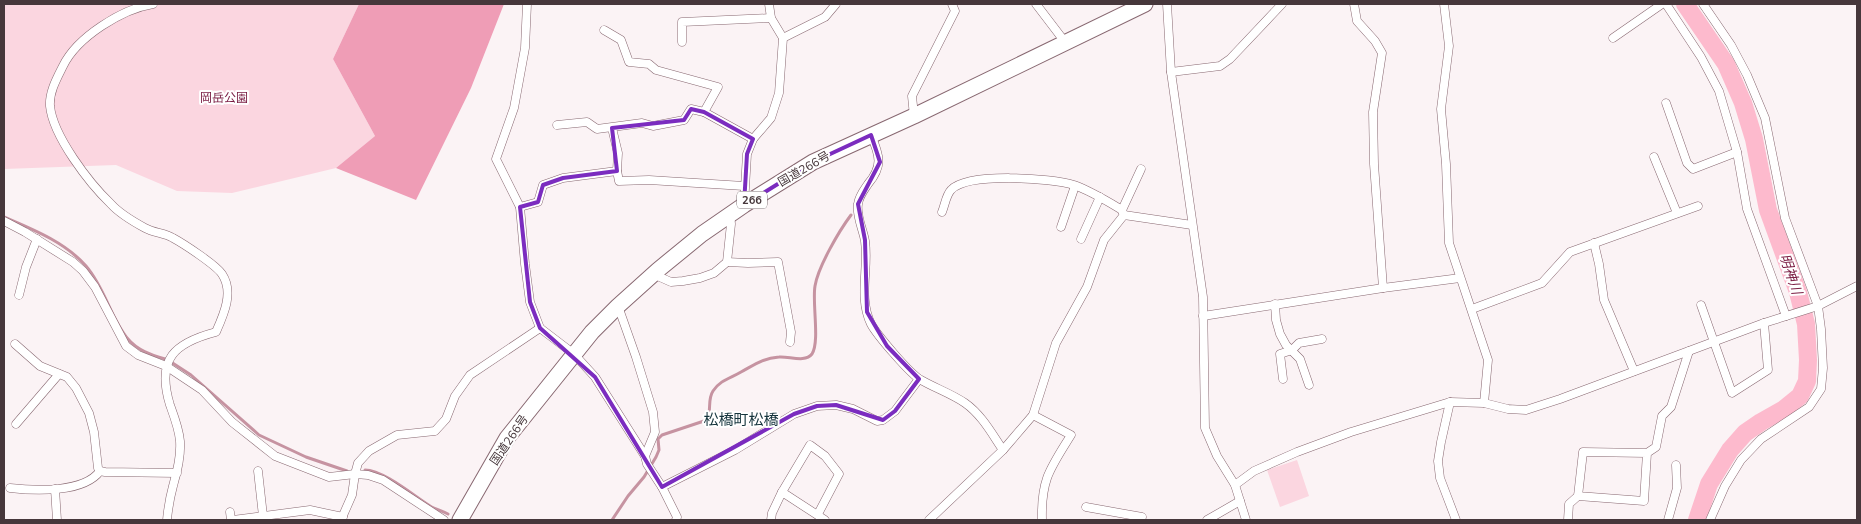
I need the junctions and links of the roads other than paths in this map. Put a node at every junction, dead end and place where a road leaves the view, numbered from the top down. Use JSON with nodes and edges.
{"nodes":[{"id":1,"x":154,"y":4,"type":"edge"},
{"id":2,"x":527,"y":4,"type":"edge"},
{"id":3,"x":769,"y":4,"type":"edge"},
{"id":4,"x":836,"y":4,"type":"edge"},
{"id":5,"x":952,"y":4,"type":"edge"},
{"id":6,"x":1036,"y":4,"type":"edge"},
{"id":7,"x":1145,"y":4,"type":"edge"},
{"id":8,"x":1166,"y":4,"type":"edge"},
{"id":9,"x":1282,"y":4,"type":"edge"},
{"id":10,"x":1354,"y":4,"type":"edge"},
{"id":11,"x":1444,"y":4,"type":"edge"},
{"id":12,"x":1664,"y":4,"type":"edge"},
{"id":13,"x":1703,"y":4,"type":"edge"},
{"id":14,"x":771,"y":18,"type":"junction"},
{"id":15,"x":604,"y":30,"type":"dead end"},
{"id":16,"x":783,"y":38,"type":"junction"},
{"id":17,"x":1613,"y":38,"type":"dead end"},
{"id":18,"x":682,"y":42,"type":"dead end"},
{"id":19,"x":1065,"y":42,"type":"junction"},
{"id":20,"x":1171,"y":72,"type":"junction"},
{"id":21,"x":1666,"y":103,"type":"dead end"},
{"id":22,"x":704,"y":112,"type":"junction"},
{"id":23,"x":914,"y":116,"type":"junction"},
{"id":24,"x":557,"y":125,"type":"dead end"},
{"id":25,"x":612,"y":128,"type":"junction"},
{"id":26,"x":871,"y":135,"type":"junction"},
{"id":27,"x":753,"y":139,"type":"junction"},
{"id":28,"x":1737,"y":152,"type":"junction"},
{"id":29,"x":1654,"y":157,"type":"dead end"},
{"id":30,"x":1140,"y":169,"type":"dead end"},
{"id":31,"x":617,"y":171,"type":"junction"},
{"id":32,"x":744,"y":186,"type":"junction"},
{"id":33,"x":1075,"y":186,"type":"junction"},
{"id":34,"x":1100,"y":197,"type":"junction"},
{"id":35,"x":744,"y":205,"type":"junction"},
{"id":36,"x":1698,"y":206,"type":"dead end"},
{"id":37,"x":520,"y":207,"type":"junction"},
{"id":38,"x":942,"y":212,"type":"dead end"},
{"id":39,"x":1123,"y":212,"type":"junction"},
{"id":40,"x":730,"y":214,"type":"junction"},
{"id":41,"x":1677,"y":214,"type":"junction"},
{"id":42,"x":4,"y":221,"type":"edge"},
{"id":43,"x":1192,"y":225,"type":"junction"},
{"id":44,"x":1061,"y":227,"type":"dead end"},
{"id":45,"x":37,"y":239,"type":"junction"},
{"id":46,"x":1081,"y":239,"type":"dead end"},
{"id":47,"x":1594,"y":243,"type":"junction"},
{"id":48,"x":727,"y":262,"type":"junction"},
{"id":49,"x":653,"y":274,"type":"junction"},
{"id":50,"x":1460,"y":278,"type":"junction"},
{"id":51,"x":1857,"y":286,"type":"edge"},
{"id":52,"x":1383,"y":288,"type":"junction"},
{"id":53,"x":19,"y":295,"type":"dead end"},
{"id":54,"x":1275,"y":304,"type":"junction"},
{"id":55,"x":1702,"y":305,"type":"dead end"},
{"id":56,"x":618,"y":306,"type":"junction"},
{"id":57,"x":1816,"y":306,"type":"junction"},
{"id":58,"x":1472,"y":309,"type":"junction"},
{"id":59,"x":1203,"y":316,"type":"junction"},
{"id":60,"x":1786,"y":316,"type":"junction"},
{"id":61,"x":1764,"y":323,"type":"junction"},
{"id":62,"x":540,"y":328,"type":"junction"},
{"id":63,"x":1322,"y":339,"type":"dead end"},
{"id":64,"x":1714,"y":341,"type":"junction"},
{"id":65,"x":790,"y":342,"type":"dead end"},
{"id":66,"x":16,"y":344,"type":"dead end"},
{"id":67,"x":1292,"y":350,"type":"junction"},
{"id":68,"x":1689,"y":351,"type":"junction"},
{"id":69,"x":574,"y":354,"type":"junction"},
{"id":70,"x":166,"y":366,"type":"junction"},
{"id":71,"x":1634,"y":371,"type":"junction"},
{"id":72,"x":60,"y":374,"type":"junction"},
{"id":73,"x":919,"y":379,"type":"junction"},
{"id":74,"x":1283,"y":379,"type":"dead end"},
{"id":75,"x":1309,"y":384,"type":"dead end"},
{"id":76,"x":1450,"y":402,"type":"junction"},
{"id":77,"x":1484,"y":403,"type":"junction"},
{"id":78,"x":1033,"y":415,"type":"junction"},
{"id":79,"x":16,"y":424,"type":"dead end"},
{"id":80,"x":1003,"y":450,"type":"junction"},
{"id":81,"x":1647,"y":453,"type":"junction"},
{"id":82,"x":646,"y":460,"type":"junction"},
{"id":83,"x":1676,"y":465,"type":"dead end"},
{"id":84,"x":100,"y":471,"type":"junction"},
{"id":85,"x":258,"y":471,"type":"dead end"},
{"id":86,"x":177,"y":473,"type":"junction"},
{"id":87,"x":355,"y":474,"type":"junction"},
{"id":88,"x":1235,"y":485,"type":"junction"},
{"id":89,"x":662,"y":487,"type":"junction"},
{"id":90,"x":10,"y":488,"type":"dead end"},
{"id":91,"x":55,"y":489,"type":"junction"},
{"id":92,"x":782,"y":492,"type":"junction"},
{"id":93,"x":1578,"y":496,"type":"junction"},
{"id":94,"x":1240,"y":501,"type":"junction"},
{"id":95,"x":1086,"y":507,"type":"dead end"},
{"id":96,"x":818,"y":514,"type":"junction"},
{"id":97,"x":263,"y":516,"type":"junction"},
{"id":98,"x":231,"y":518,"type":"edge"},
{"id":99,"x":342,"y":518,"type":"edge"},
{"id":100,"x":57,"y":520,"type":"edge"},
{"id":101,"x":167,"y":520,"type":"edge"},
{"id":102,"x":444,"y":520,"type":"edge"},
{"id":103,"x":460,"y":520,"type":"edge"},
{"id":104,"x":676,"y":520,"type":"edge"},
{"id":105,"x":772,"y":520,"type":"edge"},
{"id":106,"x":825,"y":520,"type":"edge"},
{"id":107,"x":929,"y":520,"type":"edge"},
{"id":108,"x":1042,"y":520,"type":"edge"},
{"id":109,"x":1142,"y":520,"type":"edge"},
{"id":110,"x":1207,"y":520,"type":"edge"},
{"id":111,"x":1246,"y":520,"type":"edge"},
{"id":112,"x":1456,"y":520,"type":"edge"},
{"id":113,"x":1568,"y":520,"type":"edge"},
{"id":114,"x":1668,"y":520,"type":"edge"},
{"id":115,"x":1710,"y":520,"type":"edge"}],
"edges":[{"from":1,"to":70,"type":"street"},
{"from":2,"to":37,"type":"street"},
{"from":3,"to":14,"type":"street"},
{"from":4,"to":16,"type":"street"},
{"from":5,"to":23,"type":"street"},
{"from":6,"to":19,"type":"street"},
{"from":7,"to":19,"type":"highway","name":"国道266号","number":"266"},
{"from":8,"to":20,"type":"street"},
{"from":9,"to":20,"type":"street"},
{"from":10,"to":52,"type":"street"},
{"from":11,"to":50,"type":"street"},
{"from":12,"to":17,"type":"street"},
{"from":12,"to":28,"type":"street"},
{"from":13,"to":57,"type":"street"},
{"from":14,"to":16,"type":"street"},
{"from":14,"to":18,"type":"street"},
{"from":15,"to":22,"type":"street"},
{"from":16,"to":27,"type":"street"},
{"from":19,"to":23,"type":"highway","name":"国道266号","number":"266"},
{"from":20,"to":43,"type":"street"},
{"from":21,"to":28,"type":"street"},
{"from":22,"to":25,"type":"street"},
{"from":22,"to":27,"type":"street"},
{"from":23,"to":26,"type":"highway","name":"国道266号","number":"266"},
{"from":24,"to":25,"type":"street"},
{"from":25,"to":31,"type":"street"},
{"from":26,"to":35,"type":"highway","name":"国道266号","number":"266"},
{"from":26,"to":73,"type":"street"},
{"from":27,"to":32,"type":"street"},
{"from":28,"to":60,"type":"street"},
{"from":29,"to":41,"type":"street"},
{"from":30,"to":39,"type":"street"},
{"from":31,"to":32,"type":"street"},
{"from":31,"to":37,"type":"street"},
{"from":32,"to":35,"type":"street"},
{"from":33,"to":34,"type":"street"},
{"from":33,"to":38,"type":"street"},
{"from":33,"to":44,"type":"street"},
{"from":34,"to":39,"type":"street"},
{"from":34,"to":46,"type":"street"},
{"from":35,"to":40,"type":"highway","name":"国道266号","number":"266"},
{"from":36,"to":41,"type":"street"},
{"from":37,"to":62,"type":"street"},
{"from":39,"to":43,"type":"street"},
{"from":39,"to":78,"type":"street"},
{"from":40,"to":48,"type":"street"},
{"from":40,"to":49,"type":"highway","name":"国道266号","number":"266"},
{"from":41,"to":47,"type":"street"},
{"from":42,"to":45,"type":"street"},
{"from":43,"to":59,"type":"street"},
{"from":45,"to":53,"type":"street"},
{"from":45,"to":70,"type":"street"},
{"from":47,"to":58,"type":"street"},
{"from":47,"to":71,"type":"street"},
{"from":48,"to":49,"type":"street"},
{"from":48,"to":65,"type":"street"},
{"from":49,"to":56,"type":"highway","name":"国道266号","number":"266"},
{"from":50,"to":52,"type":"street"},
{"from":50,"to":58,"type":"street"},
{"from":51,"to":57,"type":"street"},
{"from":52,"to":54,"type":"street"},
{"from":54,"to":59,"type":"street"},
{"from":54,"to":67,"type":"street"},
{"from":55,"to":64,"type":"street"},
{"from":56,"to":69,"type":"highway","name":"国道266号","number":"266"},
{"from":56,"to":82,"type":"street"},
{"from":57,"to":60,"type":"street"},
{"from":57,"to":115,"type":"street"},
{"from":58,"to":77,"type":"street"},
{"from":59,"to":88,"type":"street"},
{"from":60,"to":61,"type":"street"},
{"from":61,"to":64,"type":"street"},
{"from":61,"to":64,"type":"street"},
{"from":62,"to":69,"type":"street"},
{"from":62,"to":87,"type":"street"},
{"from":63,"to":67,"type":"street"},
{"from":64,"to":68,"type":"street"},
{"from":66,"to":72,"type":"street"},
{"from":67,"to":74,"type":"street"},
{"from":67,"to":75,"type":"street"},
{"from":68,"to":71,"type":"street"},
{"from":68,"to":81,"type":"street"},
{"from":69,"to":82,"type":"street"},
{"from":69,"to":103,"type":"highway","name":"国道266号","number":"266"},
{"from":70,"to":86,"type":"street"},
{"from":70,"to":87,"type":"street"},
{"from":71,"to":77,"type":"street"},
{"from":72,"to":79,"type":"street"},
{"from":72,"to":84,"type":"street"},
{"from":73,"to":80,"type":"street"},
{"from":73,"to":89,"type":"street"},
{"from":76,"to":77,"type":"street"},
{"from":76,"to":88,"type":"street"},
{"from":76,"to":112,"type":"street"},
{"from":78,"to":80,"type":"street"},
{"from":78,"to":108,"type":"street"},
{"from":80,"to":107,"type":"street"},
{"from":81,"to":93,"type":"street"},
{"from":81,"to":93,"type":"street"},
{"from":82,"to":89,"type":"street"},
{"from":83,"to":114,"type":"street"},
{"from":84,"to":86,"type":"street"},
{"from":84,"to":91,"type":"street"},
{"from":85,"to":97,"type":"street"},
{"from":86,"to":101,"type":"street"},
{"from":87,"to":99,"type":"street"},
{"from":87,"to":102,"type":"street"},
{"from":88,"to":94,"type":"street"},
{"from":89,"to":104,"type":"street"},
{"from":90,"to":91,"type":"street"},
{"from":91,"to":100,"type":"street"},
{"from":92,"to":96,"type":"street"},
{"from":92,"to":96,"type":"street"},
{"from":92,"to":105,"type":"street"},
{"from":93,"to":113,"type":"street"},
{"from":94,"to":110,"type":"street"},
{"from":94,"to":111,"type":"street"},
{"from":95,"to":109,"type":"street"},
{"from":96,"to":106,"type":"street"},
{"from":97,"to":98,"type":"street"},
{"from":97,"to":99,"type":"street"}]}
